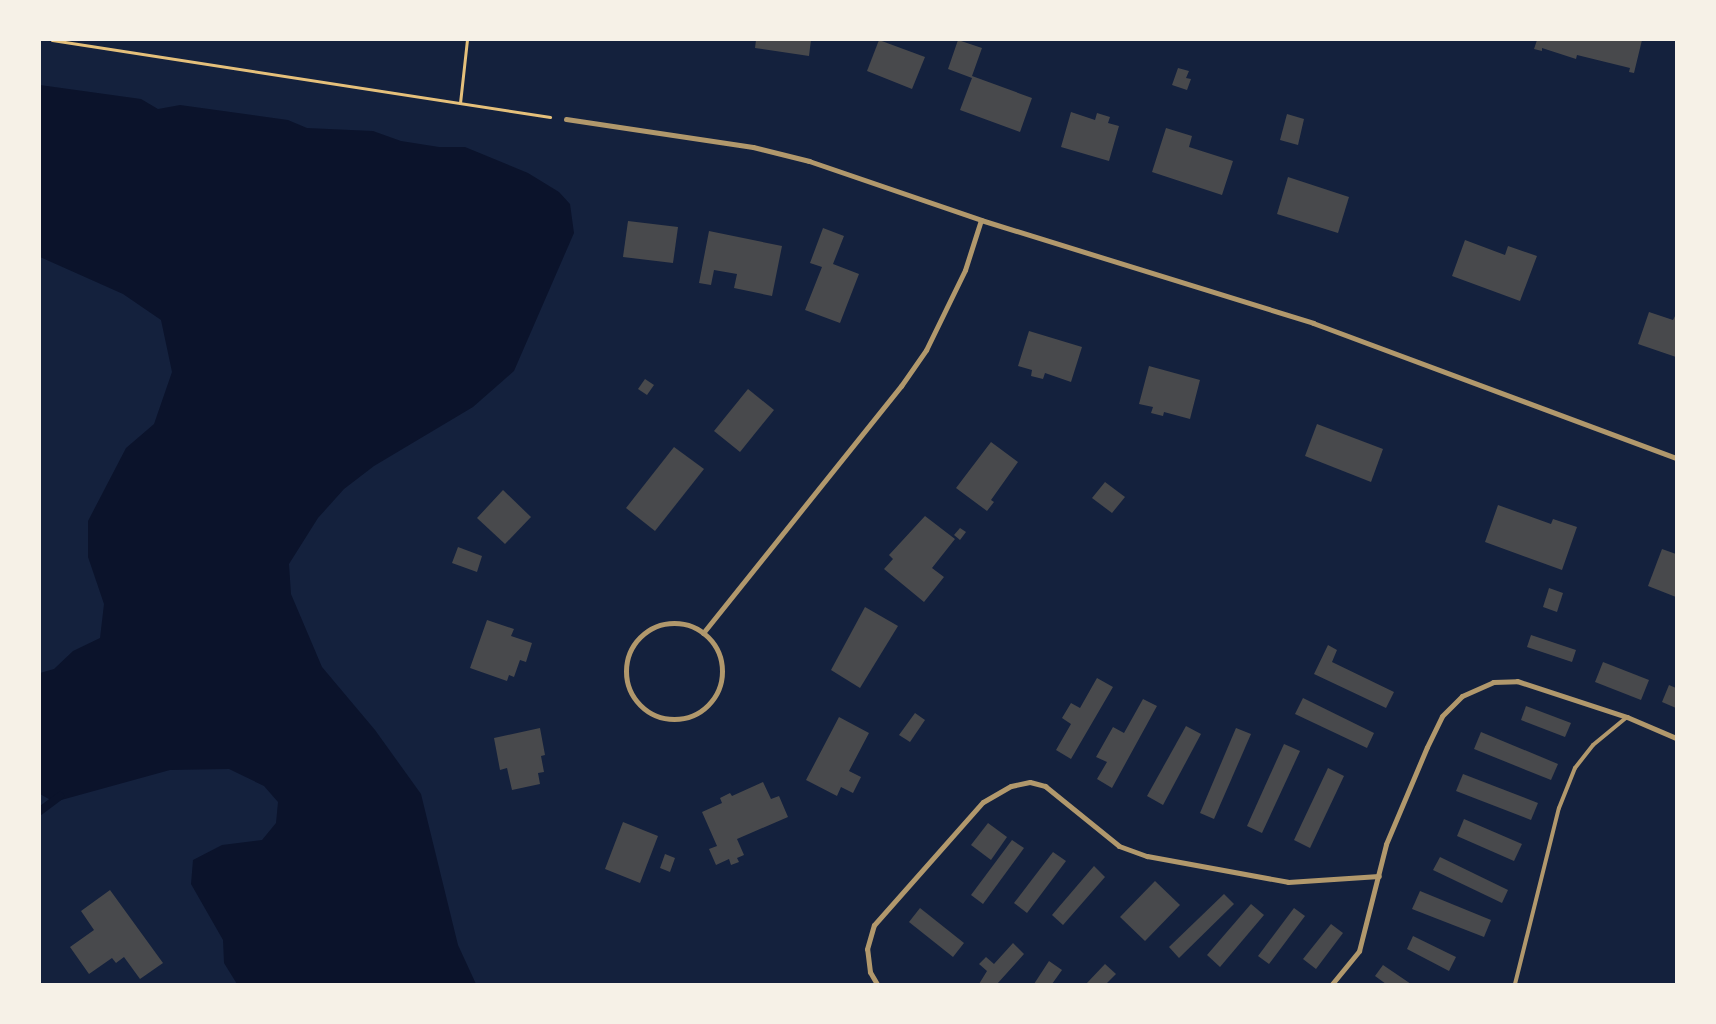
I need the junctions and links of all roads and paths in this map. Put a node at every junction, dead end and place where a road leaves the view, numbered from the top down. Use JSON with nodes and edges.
{"nodes":[{"id":1,"x":52,"y":40,"type":"edge"},
{"id":2,"x":467,"y":40,"type":"edge"},
{"id":3,"x":460,"y":103,"type":"junction"},
{"id":4,"x":566,"y":119,"type":"joint"},
{"id":5,"x":981,"y":220,"type":"junction"},
{"id":6,"x":1676,"y":458,"type":"edge"},
{"id":7,"x":703,"y":633,"type":"junction"},
{"id":8,"x":1627,"y":717,"type":"junction"},
{"id":9,"x":1676,"y":738,"type":"edge"},
{"id":10,"x":1379,"y":876,"type":"junction"},
{"id":11,"x":877,"y":984,"type":"edge"},
{"id":12,"x":1332,"y":984,"type":"edge"},
{"id":13,"x":1515,"y":984,"type":"edge"}],
"edges":[{"from":1,"to":3,"type":"path"},
{"from":2,"to":3,"type":"path"},
{"from":3,"to":4,"type":"path"},
{"from":4,"to":5,"type":"street"},
{"from":5,"to":6,"type":"street"},
{"from":5,"to":7,"type":"street"},
{"from":7,"to":7,"type":"street"},
{"from":8,"to":9,"type":"street"},
{"from":8,"to":10,"type":"street"},
{"from":8,"to":13,"type":"lane"},
{"from":10,"to":11,"type":"street"},
{"from":10,"to":12,"type":"street"}]}
